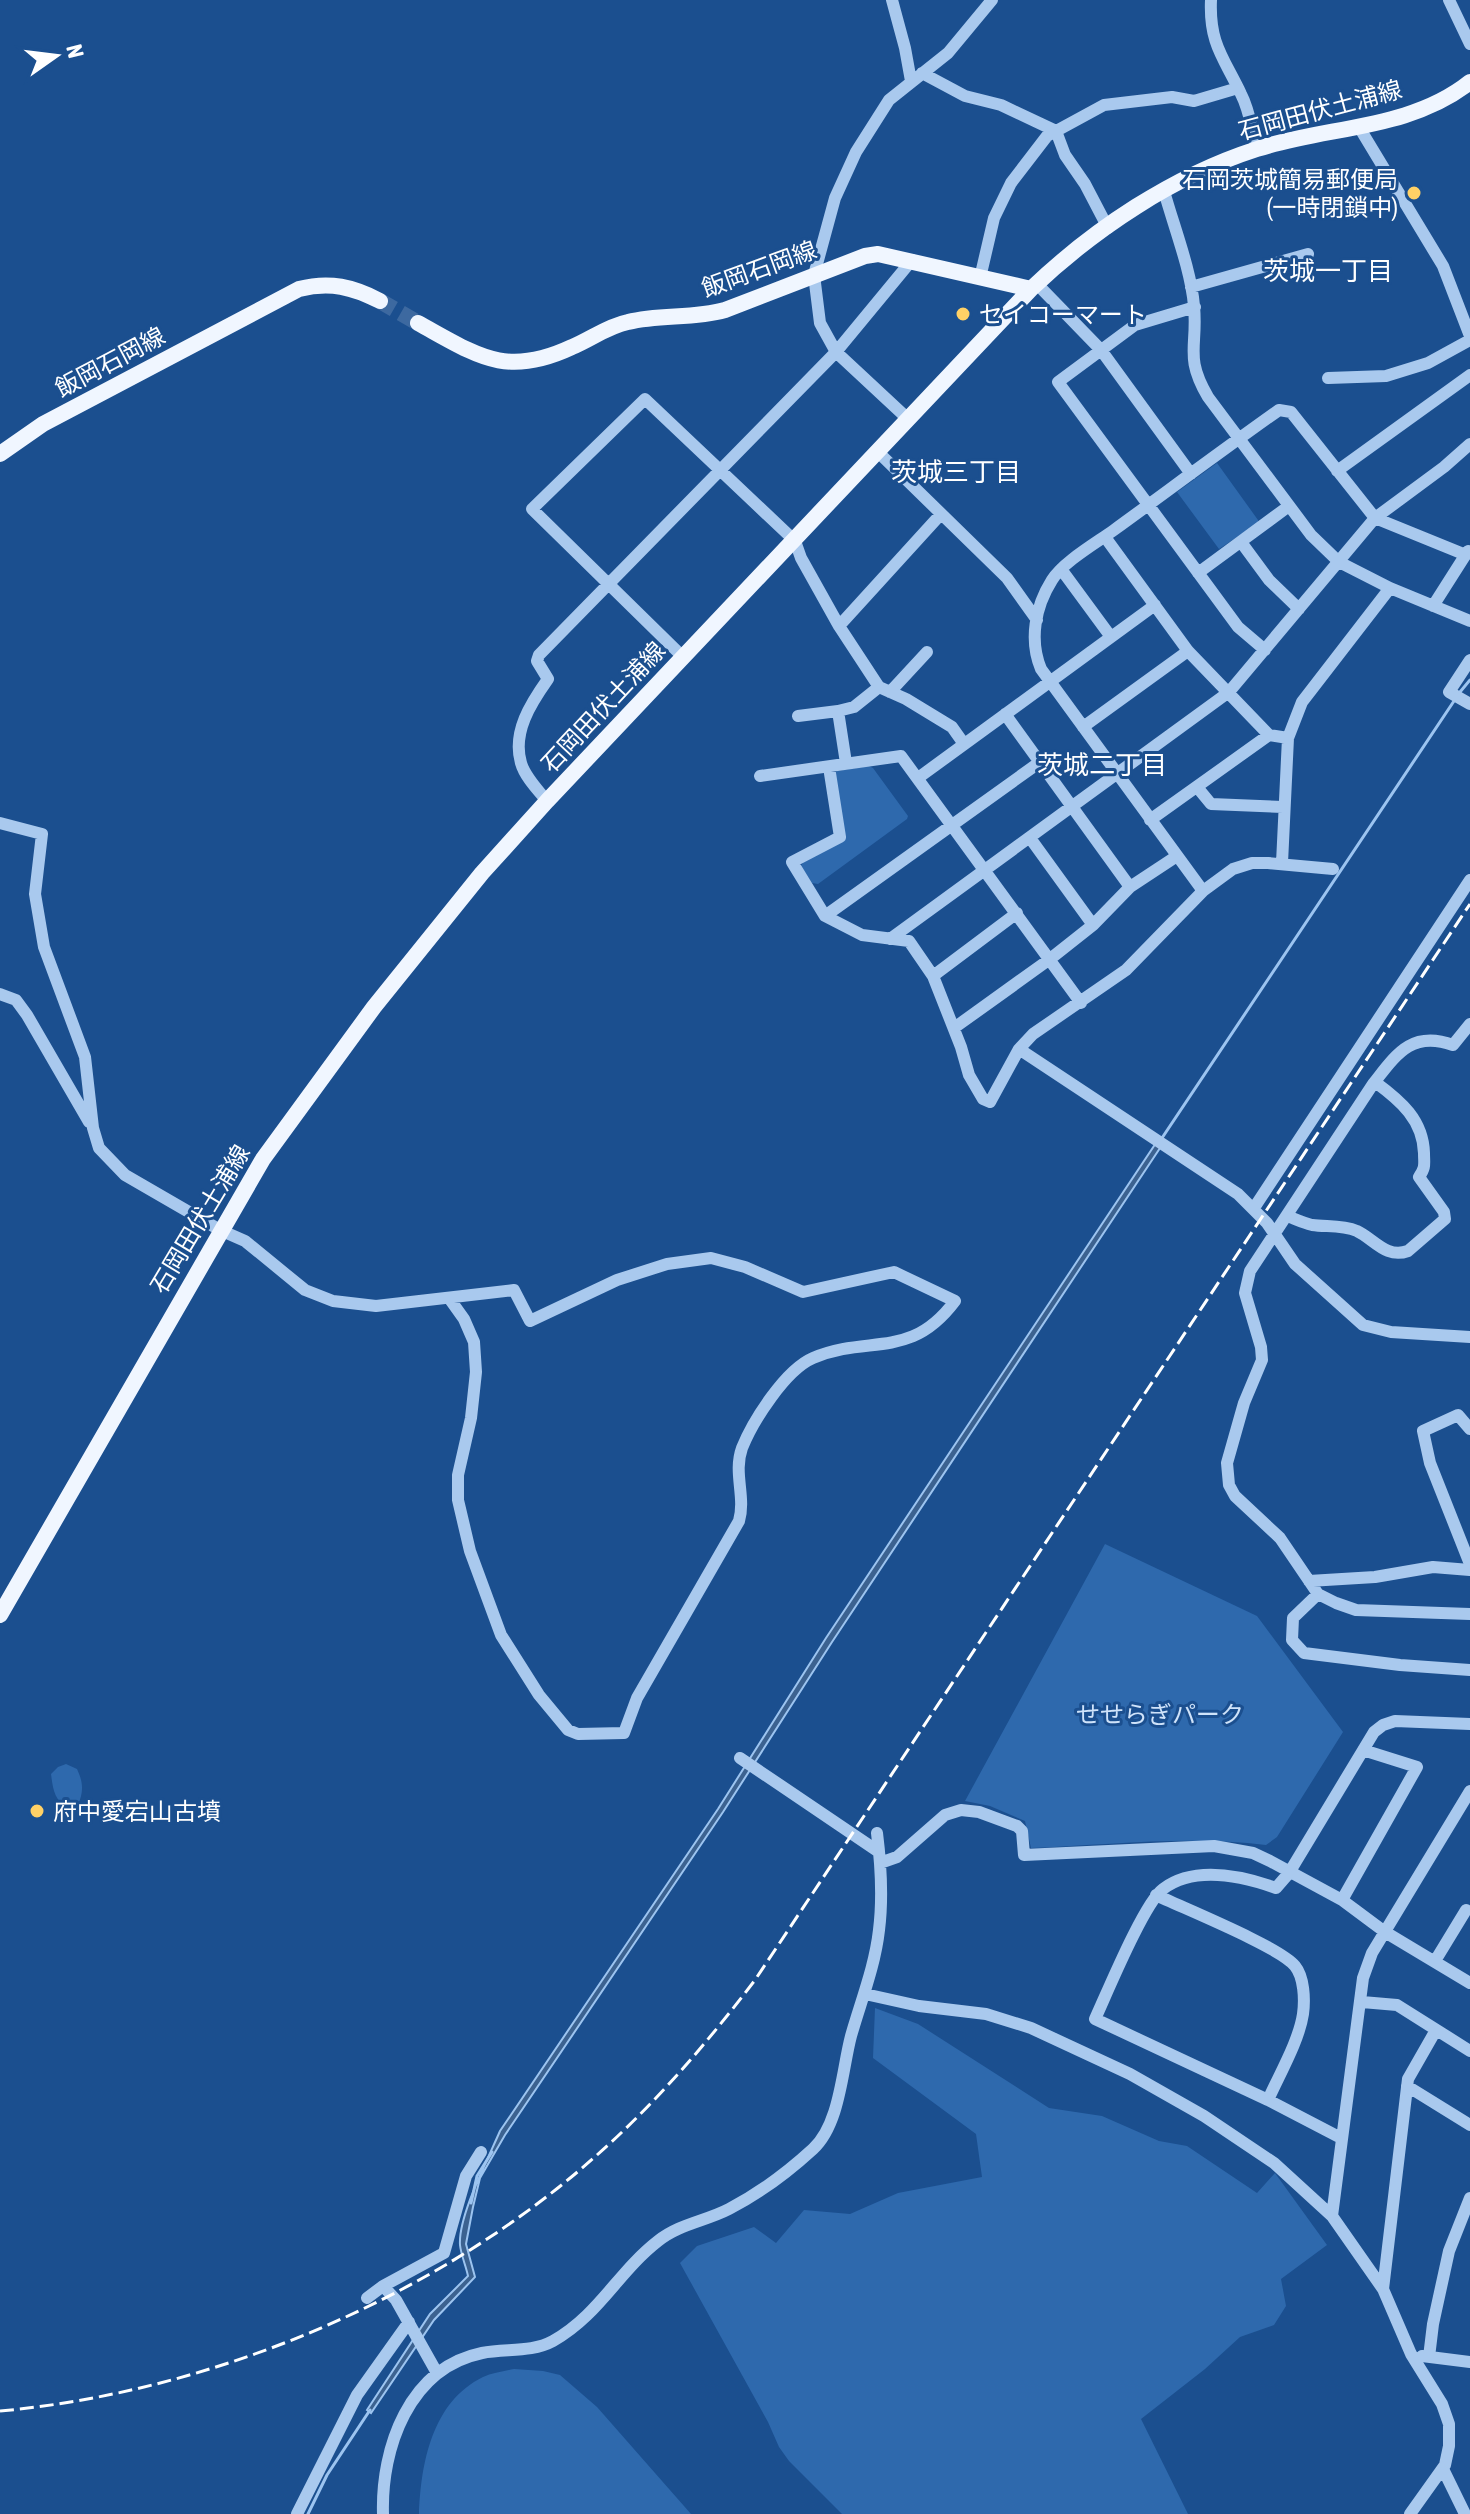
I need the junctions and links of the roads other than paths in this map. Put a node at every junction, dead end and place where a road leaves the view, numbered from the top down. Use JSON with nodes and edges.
{"nodes":[{"id":1,"x":892,"y":0,"type":"edge"},
{"id":2,"x":992,"y":0,"type":"edge"},
{"id":3,"x":1211,"y":0,"type":"edge"},
{"id":4,"x":1449,"y":0,"type":"edge"},
{"id":5,"x":1470,"y":44,"type":"edge"},
{"id":6,"x":916,"y":77,"type":"junction"},
{"id":7,"x":1470,"y":82,"type":"edge"},
{"id":8,"x":1238,"y":88,"type":"junction"},
{"id":9,"x":1359,"y":127,"type":"junction"},
{"id":10,"x":1056,"y":131,"type":"junction"},
{"id":11,"x":1257,"y":149,"type":"junction"},
{"id":12,"x":1164,"y":191,"type":"junction"},
{"id":13,"x":1108,"y":228,"type":"junction"},
{"id":14,"x":1308,"y":254,"type":"dead end"},
{"id":15,"x":912,"y":260,"type":"junction"},
{"id":16,"x":814,"y":275,"type":"junction"},
{"id":17,"x":980,"y":278,"type":"junction"},
{"id":18,"x":1034,"y":287,"type":"junction"},
{"id":19,"x":1191,"y":287,"type":"junction"},
{"id":20,"x":380,"y":301,"type":"tunnel mouth"},
{"id":21,"x":1195,"y":307,"type":"junction"},
{"id":22,"x":418,"y":323,"type":"tunnel mouth"},
{"id":23,"x":1470,"y":338,"type":"edge"},
{"id":24,"x":1101,"y":350,"type":"junction"},
{"id":25,"x":836,"y":352,"type":"junction"},
{"id":26,"x":1470,"y":375,"type":"edge"},
{"id":27,"x":1328,"y":378,"type":"dead end"},
{"id":28,"x":908,"y":419,"type":"junction"},
{"id":29,"x":1238,"y":439,"type":"junction"},
{"id":30,"x":1470,"y":444,"type":"edge"},
{"id":31,"x":878,"y":452,"type":"junction"},
{"id":32,"x":0,"y":454,"type":"edge"},
{"id":33,"x":720,"y":469,"type":"junction"},
{"id":34,"x":1337,"y":471,"type":"junction"},
{"id":35,"x":1191,"y":474,"type":"junction"},
{"id":36,"x":1148,"y":505,"type":"junction"},
{"id":37,"x":1289,"y":506,"type":"junction"},
{"id":38,"x":941,"y":514,"type":"junction"},
{"id":39,"x":1375,"y":518,"type":"junction"},
{"id":40,"x":1105,"y":537,"type":"junction"},
{"id":41,"x":795,"y":541,"type":"junction"},
{"id":42,"x":1241,"y":542,"type":"junction"},
{"id":43,"x":1468,"y":552,"type":"edge"},
{"id":44,"x":1339,"y":562,"type":"junction"},
{"id":45,"x":1061,"y":569,"type":"junction"},
{"id":46,"x":1198,"y":573,"type":"junction"},
{"id":47,"x":608,"y":583,"type":"junction"},
{"id":48,"x":1390,"y":588,"type":"junction"},
{"id":49,"x":1155,"y":605,"type":"junction"},
{"id":50,"x":1433,"y":606,"type":"junction"},
{"id":51,"x":1299,"y":609,"type":"junction"},
{"id":52,"x":1037,"y":620,"type":"junction"},
{"id":53,"x":1470,"y":621,"type":"edge"},
{"id":54,"x":839,"y":626,"type":"junction"},
{"id":55,"x":1111,"y":637,"type":"junction"},
{"id":56,"x":1265,"y":650,"type":"junction"},
{"id":57,"x":1188,"y":651,"type":"junction"},
{"id":58,"x":927,"y":652,"type":"dead end"},
{"id":59,"x":683,"y":657,"type":"junction"},
{"id":60,"x":1470,"y":660,"type":"edge"},
{"id":61,"x":1050,"y":681,"type":"junction"},
{"id":62,"x":884,"y":690,"type":"junction"},
{"id":63,"x":1229,"y":692,"type":"junction"},
{"id":64,"x":1470,"y":704,"type":"edge"},
{"id":65,"x":838,"y":711,"type":"junction"},
{"id":66,"x":1005,"y":714,"type":"junction"},
{"id":67,"x":798,"y":716,"type":"dead end"},
{"id":68,"x":1083,"y":727,"type":"junction"},
{"id":69,"x":1269,"y":735,"type":"junction"},
{"id":70,"x":1288,"y":738,"type":"junction"},
{"id":71,"x":964,"y":744,"type":"junction"},
{"id":72,"x":1040,"y":762,"type":"junction"},
{"id":73,"x":846,"y":763,"type":"junction"},
{"id":74,"x":829,"y":767,"type":"junction"},
{"id":75,"x":1117,"y":774,"type":"junction"},
{"id":76,"x":760,"y":776,"type":"dead end"},
{"id":77,"x":918,"y":778,"type":"junction"},
{"id":78,"x":1197,"y":787,"type":"junction"},
{"id":79,"x":547,"y":801,"type":"junction"},
{"id":80,"x":1072,"y":806,"type":"junction"},
{"id":81,"x":1283,"y":807,"type":"junction"},
{"id":82,"x":1150,"y":820,"type":"junction"},
{"id":83,"x":0,"y":823,"type":"edge"},
{"id":84,"x":952,"y":824,"type":"junction"},
{"id":85,"x":1030,"y":838,"type":"junction"},
{"id":86,"x":1177,"y":856,"type":"junction"},
{"id":87,"x":1282,"y":863,"type":"junction"},
{"id":88,"x":1333,"y":869,"type":"dead end"},
{"id":89,"x":985,"y":870,"type":"junction"},
{"id":90,"x":1470,"y":880,"type":"edge"},
{"id":91,"x":1130,"y":887,"type":"junction"},
{"id":92,"x":1203,"y":891,"type":"junction"},
{"id":93,"x":1017,"y":913,"type":"junction"},
{"id":94,"x":825,"y":916,"type":"junction"},
{"id":95,"x":1093,"y":925,"type":"junction"},
{"id":96,"x":890,"y":939,"type":"junction"},
{"id":97,"x":1050,"y":959,"type":"junction"},
{"id":98,"x":933,"y":976,"type":"junction"},
{"id":99,"x":0,"y":994,"type":"edge"},
{"id":100,"x":1081,"y":1003,"type":"junction"},
{"id":101,"x":1470,"y":1024,"type":"edge"},
{"id":102,"x":954,"y":1028,"type":"junction"},
{"id":103,"x":1019,"y":1049,"type":"junction"},
{"id":104,"x":1375,"y":1082,"type":"junction"},
{"id":105,"x":93,"y":1128,"type":"junction"},
{"id":106,"x":1254,"y":1208,"type":"junction"},
{"id":107,"x":1287,"y":1216,"type":"junction"},
{"id":108,"x":220,"y":1230,"type":"junction"},
{"id":109,"x":1275,"y":1235,"type":"junction"},
{"id":110,"x":449,"y":1298,"type":"junction"},
{"id":111,"x":1470,"y":1337,"type":"edge"},
{"id":112,"x":1470,"y":1429,"type":"edge"},
{"id":113,"x":1470,"y":1567,"type":"edge"},
{"id":114,"x":1309,"y":1581,"type":"junction"},
{"id":115,"x":1318,"y":1594,"type":"junction"},
{"id":116,"x":1470,"y":1614,"type":"edge"},
{"id":117,"x":0,"y":1615,"type":"edge"},
{"id":118,"x":1470,"y":1670,"type":"edge"},
{"id":119,"x":1470,"y":1724,"type":"edge"},
{"id":120,"x":1363,"y":1750,"type":"junction"},
{"id":121,"x":747,"y":1763,"type":"dead end"},
{"id":122,"x":1470,"y":1791,"type":"edge"},
{"id":123,"x":877,"y":1833,"type":"dead end"},
{"id":124,"x":880,"y":1858,"type":"junction"},
{"id":125,"x":1289,"y":1873,"type":"junction"},
{"id":126,"x":1156,"y":1895,"type":"junction"},
{"id":127,"x":1342,"y":1900,"type":"junction"},
{"id":128,"x":1469,"y":1909,"type":"edge"},
{"id":129,"x":1385,"y":1932,"type":"junction"},
{"id":130,"x":1435,"y":1961,"type":"junction"},
{"id":131,"x":1470,"y":1983,"type":"edge"},
{"id":132,"x":865,"y":1994,"type":"junction"},
{"id":133,"x":1362,"y":2002,"type":"junction"},
{"id":134,"x":1436,"y":2030,"type":"junction"},
{"id":135,"x":1470,"y":2051,"type":"edge"},
{"id":136,"x":1407,"y":2086,"type":"junction"},
{"id":137,"x":1268,"y":2100,"type":"junction"},
{"id":138,"x":1470,"y":2125,"type":"edge"},
{"id":139,"x":1341,"y":2138,"type":"junction"},
{"id":140,"x":481,"y":2152,"type":"dead end"},
{"id":141,"x":1470,"y":2198,"type":"edge"},
{"id":142,"x":1332,"y":2216,"type":"junction"},
{"id":143,"x":383,"y":2286,"type":"junction"},
{"id":144,"x":1383,"y":2289,"type":"junction"},
{"id":145,"x":367,"y":2298,"type":"dead end"},
{"id":146,"x":410,"y":2324,"type":"junction"},
{"id":147,"x":1411,"y":2354,"type":"junction"},
{"id":148,"x":1429,"y":2357,"type":"junction"},
{"id":149,"x":1470,"y":2362,"type":"edge"},
{"id":150,"x":437,"y":2373,"type":"junction"},
{"id":151,"x":1443,"y":2469,"type":"junction"},
{"id":152,"x":297,"y":2514,"type":"edge"},
{"id":153,"x":383,"y":2514,"type":"edge"},
{"id":154,"x":1410,"y":2514,"type":"edge"},
{"id":155,"x":1465,"y":2514,"type":"edge"}],
"edges":[{"from":1,"to":6,"type":"street"},
{"from":2,"to":6,"type":"street"},
{"from":3,"to":8,"type":"street"},
{"from":4,"to":5,"type":"street"},
{"from":6,"to":10,"type":"street"},
{"from":6,"to":16,"type":"street"},
{"from":7,"to":9,"type":"main road","name":"石岡田伏土浦線"},
{"from":8,"to":10,"type":"street"},
{"from":8,"to":11,"type":"street"},
{"from":9,"to":11,"type":"main road","name":"石岡田伏土浦線"},
{"from":9,"to":23,"type":"street"},
{"from":10,"to":13,"type":"street"},
{"from":10,"to":17,"type":"street"},
{"from":11,"to":12,"type":"main road","name":"石岡田伏土浦線"},
{"from":12,"to":13,"type":"main road","name":"石岡田伏土浦線"},
{"from":12,"to":19,"type":"street"},
{"from":13,"to":18,"type":"main road","name":"石岡田伏土浦線"},
{"from":14,"to":19,"type":"street"},
{"from":15,"to":16,"type":"main road","name":"飯岡石岡線"},
{"from":15,"to":17,"type":"main road","name":"飯岡石岡線"},
{"from":15,"to":25,"type":"street"},
{"from":16,"to":22,"type":"main road","name":"飯岡石岡線"},
{"from":16,"to":25,"type":"street"},
{"from":17,"to":18,"type":"main road","name":"飯岡石岡線"},
{"from":18,"to":24,"type":"street"},
{"from":18,"to":28,"type":"main road","name":"石岡田伏土浦線"},
{"from":19,"to":21,"type":"street"},
{"from":20,"to":32,"type":"main road","name":"飯岡石岡線"},
{"from":21,"to":24,"type":"street"},
{"from":21,"to":29,"type":"street"},
{"from":23,"to":27,"type":"street"},
{"from":24,"to":35,"type":"street"},
{"from":24,"to":36,"type":"street"},
{"from":25,"to":28,"type":"street"},
{"from":25,"to":33,"type":"street"},
{"from":26,"to":34,"type":"street"},
{"from":28,"to":31,"type":"main road","name":"石岡田伏土浦線"},
{"from":29,"to":34,"type":"street"},
{"from":29,"to":35,"type":"street"},
{"from":29,"to":37,"type":"street"},
{"from":30,"to":39,"type":"street"},
{"from":31,"to":38,"type":"street"},
{"from":31,"to":41,"type":"main road","name":"石岡田伏土浦線"},
{"from":33,"to":41,"type":"street"},
{"from":33,"to":47,"type":"street"},
{"from":33,"to":47,"type":"street"},
{"from":34,"to":39,"type":"street"},
{"from":35,"to":36,"type":"street"},
{"from":36,"to":40,"type":"street"},
{"from":36,"to":46,"type":"street"},
{"from":37,"to":42,"type":"street"},
{"from":37,"to":44,"type":"street"},
{"from":38,"to":52,"type":"street"},
{"from":38,"to":54,"type":"street"},
{"from":39,"to":43,"type":"street"},
{"from":39,"to":44,"type":"street"},
{"from":40,"to":45,"type":"street"},
{"from":40,"to":49,"type":"street"},
{"from":41,"to":54,"type":"street"},
{"from":41,"to":59,"type":"main road","name":"石岡田伏土浦線"},
{"from":42,"to":46,"type":"street"},
{"from":42,"to":51,"type":"street"},
{"from":43,"to":50,"type":"street"},
{"from":44,"to":48,"type":"street"},
{"from":44,"to":51,"type":"street"},
{"from":45,"to":52,"type":"street"},
{"from":45,"to":55,"type":"street"},
{"from":46,"to":56,"type":"street"},
{"from":47,"to":59,"type":"street"},
{"from":47,"to":79,"type":"street"},
{"from":48,"to":50,"type":"street"},
{"from":48,"to":70,"type":"street"},
{"from":49,"to":55,"type":"street"},
{"from":49,"to":57,"type":"street"},
{"from":50,"to":53,"type":"street"},
{"from":51,"to":56,"type":"street"},
{"from":52,"to":61,"type":"street"},
{"from":54,"to":62,"type":"street"},
{"from":55,"to":61,"type":"street"},
{"from":56,"to":63,"type":"street"},
{"from":57,"to":63,"type":"street"},
{"from":57,"to":68,"type":"street"},
{"from":58,"to":62,"type":"street"},
{"from":59,"to":79,"type":"main road","name":"石岡田伏土浦線"},
{"from":60,"to":64,"type":"street"},
{"from":61,"to":66,"type":"street"},
{"from":61,"to":68,"type":"street"},
{"from":62,"to":65,"type":"street"},
{"from":62,"to":71,"type":"street"},
{"from":63,"to":69,"type":"street"},
{"from":63,"to":75,"type":"street"},
{"from":65,"to":67,"type":"street"},
{"from":65,"to":73,"type":"street"},
{"from":66,"to":71,"type":"street"},
{"from":66,"to":72,"type":"street"},
{"from":68,"to":75,"type":"street"},
{"from":69,"to":70,"type":"street"},
{"from":69,"to":78,"type":"street"},
{"from":70,"to":81,"type":"street"},
{"from":71,"to":77,"type":"street"},
{"from":72,"to":80,"type":"street"},
{"from":72,"to":84,"type":"street"},
{"from":73,"to":74,"type":"street"},
{"from":73,"to":77,"type":"street"},
{"from":74,"to":76,"type":"street"},
{"from":74,"to":94,"type":"street"},
{"from":75,"to":80,"type":"street"},
{"from":75,"to":82,"type":"street"},
{"from":77,"to":84,"type":"street"},
{"from":78,"to":81,"type":"street"},
{"from":78,"to":82,"type":"street"},
{"from":79,"to":108,"type":"main road","name":"石岡田伏土浦線"},
{"from":80,"to":85,"type":"street"},
{"from":80,"to":91,"type":"street"},
{"from":81,"to":87,"type":"street"},
{"from":82,"to":86,"type":"street"},
{"from":83,"to":105,"type":"street"},
{"from":84,"to":89,"type":"street"},
{"from":84,"to":94,"type":"street"},
{"from":85,"to":89,"type":"street"},
{"from":85,"to":95,"type":"street"},
{"from":86,"to":91,"type":"street"},
{"from":86,"to":92,"type":"street"},
{"from":87,"to":88,"type":"street"},
{"from":87,"to":92,"type":"street"},
{"from":89,"to":93,"type":"street"},
{"from":89,"to":96,"type":"street"},
{"from":90,"to":106,"type":"street"},
{"from":91,"to":95,"type":"street"},
{"from":92,"to":100,"type":"street"},
{"from":93,"to":97,"type":"street"},
{"from":93,"to":98,"type":"street"},
{"from":94,"to":96,"type":"street"},
{"from":95,"to":97,"type":"street"},
{"from":96,"to":98,"type":"street"},
{"from":97,"to":100,"type":"street"},
{"from":97,"to":102,"type":"street"},
{"from":98,"to":102,"type":"street"},
{"from":99,"to":105,"type":"street"},
{"from":100,"to":103,"type":"street"},
{"from":101,"to":104,"type":"street"},
{"from":102,"to":103,"type":"street"},
{"from":103,"to":106,"type":"street"},
{"from":104,"to":107,"type":"street"},
{"from":104,"to":107,"type":"street"},
{"from":105,"to":108,"type":"street"},
{"from":106,"to":109,"type":"street"},
{"from":107,"to":109,"type":"street"},
{"from":108,"to":110,"type":"street"},
{"from":108,"to":117,"type":"main road","name":"石岡田伏土浦線"},
{"from":109,"to":111,"type":"street"},
{"from":109,"to":114,"type":"street"},
{"from":110,"to":110,"type":"street"},
{"from":112,"to":113,"type":"street"},
{"from":113,"to":114,"type":"street"},
{"from":114,"to":115,"type":"street"},
{"from":115,"to":116,"type":"street"},
{"from":115,"to":118,"type":"street"},
{"from":119,"to":120,"type":"street"},
{"from":120,"to":125,"type":"street"},
{"from":120,"to":127,"type":"street"},
{"from":121,"to":124,"type":"street"},
{"from":122,"to":129,"type":"street"},
{"from":123,"to":124,"type":"street"},
{"from":124,"to":125,"type":"street"},
{"from":124,"to":132,"type":"street"},
{"from":125,"to":126,"type":"street"},
{"from":125,"to":127,"type":"street"},
{"from":126,"to":137,"type":"street"},
{"from":126,"to":137,"type":"street"},
{"from":127,"to":129,"type":"street"},
{"from":128,"to":130,"type":"street"},
{"from":129,"to":130,"type":"street"},
{"from":129,"to":133,"type":"street"},
{"from":130,"to":131,"type":"street"},
{"from":132,"to":142,"type":"street"},
{"from":132,"to":150,"type":"street"},
{"from":133,"to":134,"type":"street"},
{"from":133,"to":139,"type":"street"},
{"from":134,"to":135,"type":"street"},
{"from":134,"to":136,"type":"street"},
{"from":136,"to":138,"type":"street"},
{"from":136,"to":144,"type":"street"},
{"from":137,"to":139,"type":"street"},
{"from":139,"to":142,"type":"street"},
{"from":140,"to":143,"type":"street"},
{"from":141,"to":148,"type":"street"},
{"from":142,"to":144,"type":"street"},
{"from":143,"to":145,"type":"street"},
{"from":143,"to":146,"type":"street"},
{"from":144,"to":147,"type":"street"},
{"from":146,"to":150,"type":"street"},
{"from":146,"to":152,"type":"street"},
{"from":147,"to":148,"type":"street"},
{"from":147,"to":151,"type":"street"},
{"from":148,"to":149,"type":"street"},
{"from":150,"to":153,"type":"street"},
{"from":151,"to":154,"type":"street"},
{"from":151,"to":155,"type":"street"}]}
